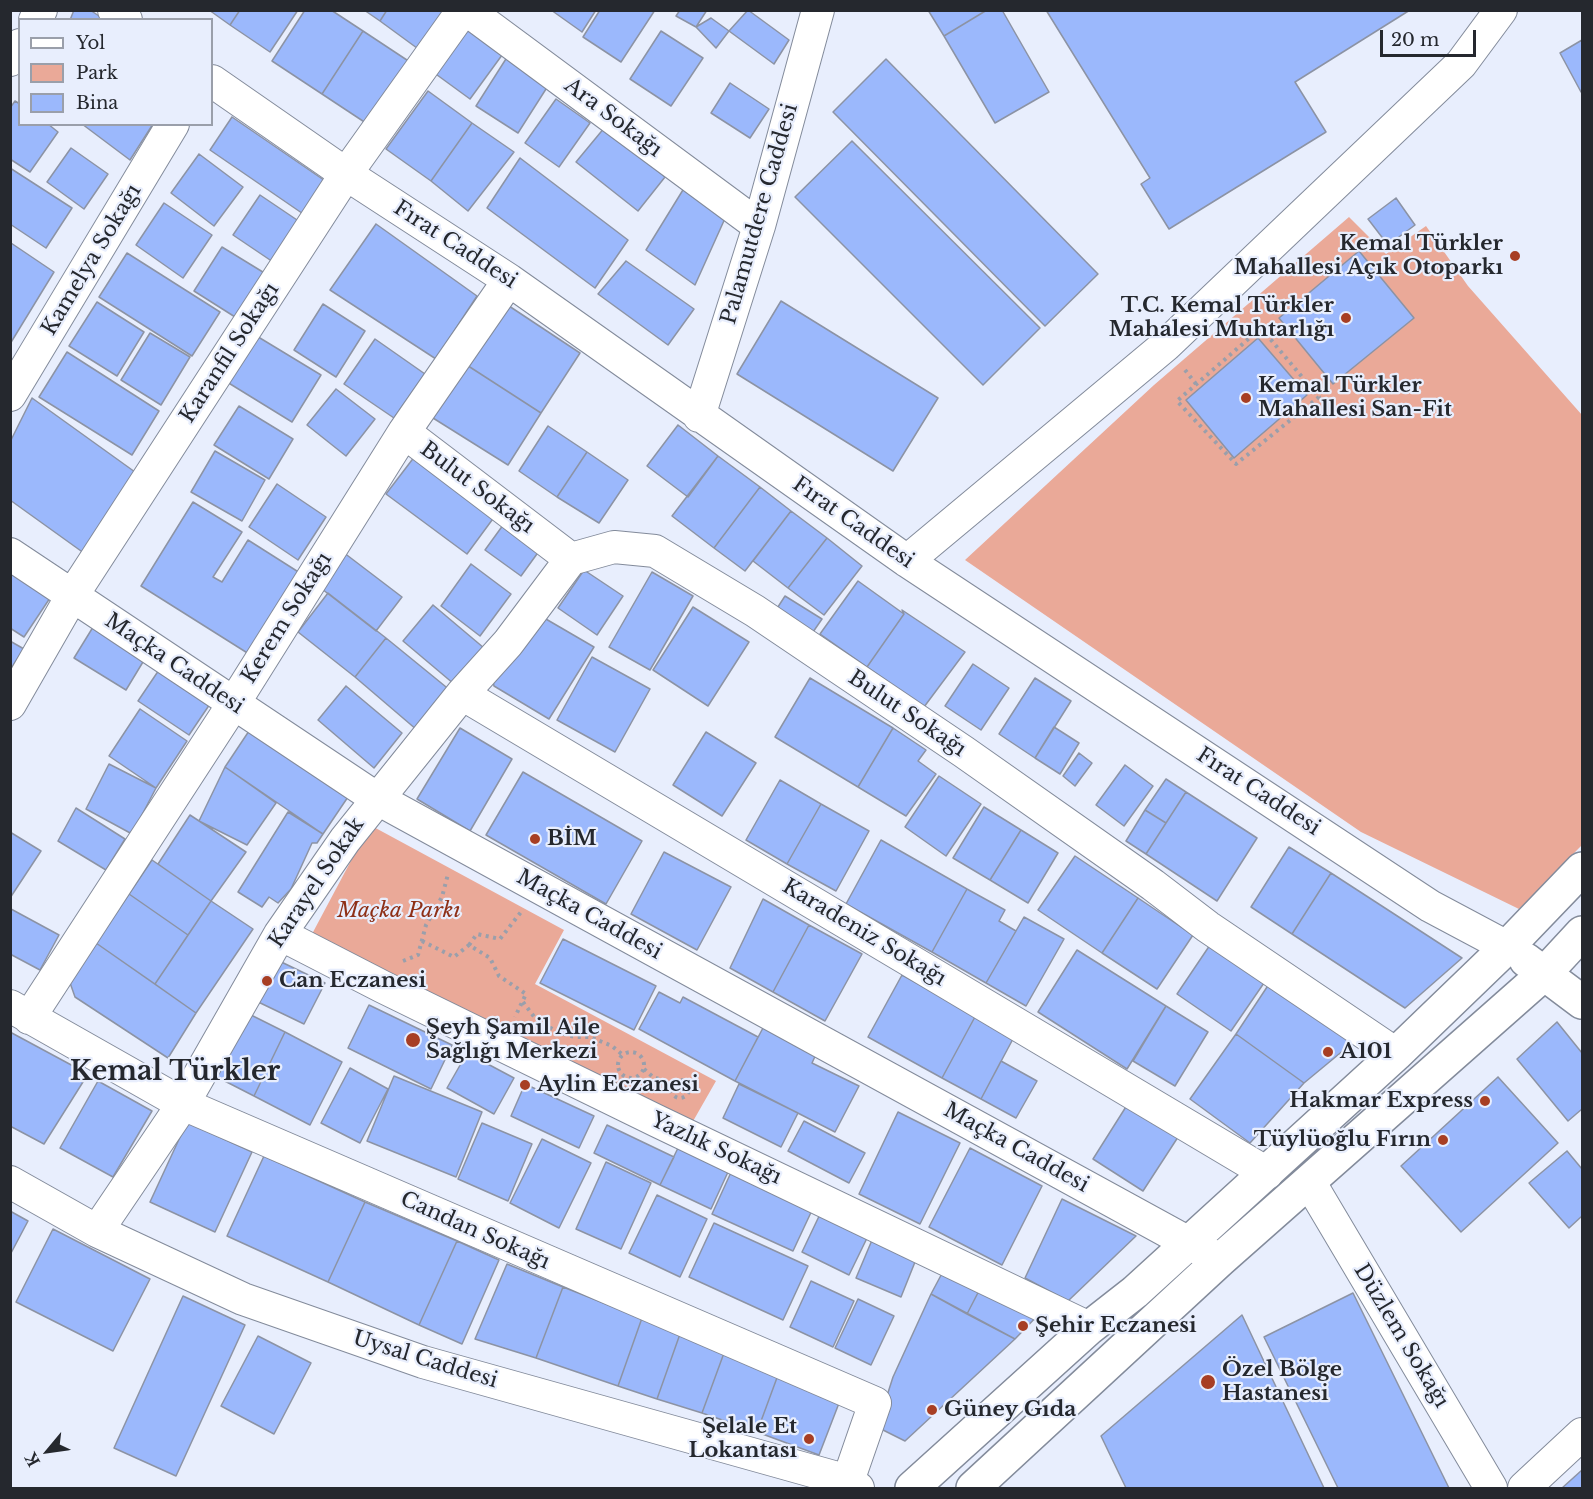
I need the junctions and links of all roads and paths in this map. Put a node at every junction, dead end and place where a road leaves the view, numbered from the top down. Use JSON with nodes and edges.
{"nodes":[{"id":1,"x":463,"y":10,"type":"edge"},
{"id":2,"x":467,"y":10,"type":"edge"},
{"id":3,"x":1501,"y":10,"type":"edge"},
{"id":4,"x":818,"y":11,"type":"edge"},
{"id":5,"x":213,"y":82,"type":"edge"},
{"id":6,"x":172,"y":126,"type":"edge"},
{"id":7,"x":346,"y":174,"type":"junction"},
{"id":8,"x":759,"y":226,"type":"junction"},
{"id":9,"x":508,"y":280,"type":"junction"},
{"id":10,"x":10,"y":394,"type":"edge"},
{"id":11,"x":699,"y":416,"type":"junction"},
{"id":12,"x":404,"y":432,"type":"junction"},
{"id":13,"x":1236,"y":464,"type":"joint"},
{"id":14,"x":10,"y":554,"type":"edge"},
{"id":15,"x":571,"y":559,"type":"junction"},
{"id":16,"x":907,"y":561,"type":"junction"},
{"id":17,"x":72,"y":596,"type":"junction"},
{"id":18,"x":462,"y":694,"type":"junction"},
{"id":19,"x":234,"y":703,"type":"junction"},
{"id":20,"x":10,"y":704,"type":"edge"},
{"id":21,"x":376,"y":798,"type":"junction"},
{"id":22,"x":1582,"y":869,"type":"edge"},
{"id":23,"x":534,"y":884,"type":"junction"},
{"id":24,"x":1582,"y":933,"type":"edge"},
{"id":25,"x":280,"y":934,"type":"junction"},
{"id":26,"x":422,"y":941,"type":"dead end"},
{"id":27,"x":469,"y":945,"type":"junction"},
{"id":28,"x":1507,"y":947,"type":"junction"},
{"id":29,"x":1545,"y":973,"type":"junction"},
{"id":30,"x":523,"y":1002,"type":"junction"},
{"id":31,"x":1582,"y":1002,"type":"edge"},
{"id":32,"x":20,"y":1012,"type":"edge"},
{"id":33,"x":514,"y":1019,"type":"dead end"},
{"id":34,"x":1396,"y":1054,"type":"junction"},
{"id":35,"x":623,"y":1055,"type":"junction"},
{"id":36,"x":644,"y":1069,"type":"junction"},
{"id":37,"x":672,"y":1083,"type":"junction"},
{"id":38,"x":183,"y":1104,"type":"junction"},
{"id":39,"x":1266,"y":1173,"type":"junction"},
{"id":40,"x":10,"y":1182,"type":"edge"},
{"id":41,"x":1310,"y":1183,"type":"junction"},
{"id":42,"x":97,"y":1231,"type":"junction"},
{"id":43,"x":1189,"y":1242,"type":"junction"},
{"id":44,"x":1220,"y":1260,"type":"junction"},
{"id":45,"x":1089,"y":1328,"type":"junction"},
{"id":46,"x":1582,"y":1434,"type":"edge"},
{"id":47,"x":853,"y":1484,"type":"edge"},
{"id":48,"x":912,"y":1488,"type":"edge"},
{"id":49,"x":973,"y":1488,"type":"edge"},
{"id":50,"x":1491,"y":1488,"type":"edge"},
{"id":51,"x":1524,"y":1488,"type":"edge"}],
"edges":[{"from":1,"to":7,"type":"street","name":"Karanfil Sokağı"},
{"from":2,"to":8,"type":"street","name":"Ara Sokağı"},
{"from":3,"to":16,"type":"street"},
{"from":4,"to":8,"type":"street","name":"Palamutdere Caddesi"},
{"from":5,"to":7,"type":"street","name":"Fırat Caddesi"},
{"from":6,"to":10,"type":"street","name":"Kamelya Sokağı"},
{"from":7,"to":9,"type":"street","name":"Fırat Caddesi"},
{"from":7,"to":17,"type":"street","name":"Karanfil Sokağı"},
{"from":8,"to":11,"type":"street","name":"Palamutdere Caddesi"},
{"from":9,"to":11,"type":"street","name":"Fırat Caddesi"},
{"from":9,"to":12,"type":"street","name":"Kerem Sokağı"},
{"from":11,"to":16,"type":"street","name":"Fırat Caddesi"},
{"from":12,"to":15,"type":"street","name":"Bulut Sokağı"},
{"from":12,"to":19,"type":"street","name":"Kerem Sokağı"},
{"from":13,"to":13,"type":"path"},
{"from":14,"to":17,"type":"street","name":"Maçka Caddesi"},
{"from":15,"to":18,"type":"street","name":"Karayel Sokak"},
{"from":15,"to":34,"type":"street","name":"Bulut Sokağı"},
{"from":16,"to":28,"type":"street","name":"Fırat Caddesi"},
{"from":17,"to":19,"type":"street","name":"Maçka Caddesi"},
{"from":17,"to":20,"type":"street","name":"Karanfil Sokağı"},
{"from":18,"to":21,"type":"street","name":"Karayel Sokak"},
{"from":18,"to":39,"type":"street","name":"Karadeniz Sokağı"},
{"from":19,"to":21,"type":"street","name":"Maçka Caddesi"},
{"from":19,"to":32,"type":"street","name":"Kerem Sokağı"},
{"from":21,"to":23,"type":"street","name":"Maçka Caddesi"},
{"from":21,"to":25,"type":"street","name":"Karayel Sokak"},
{"from":22,"to":28,"type":"main road"},
{"from":23,"to":27,"type":"path"},
{"from":23,"to":43,"type":"street","name":"Maçka Caddesi"},
{"from":24,"to":29,"type":"main road"},
{"from":25,"to":38,"type":"street","name":"Karayel Sokak"},
{"from":25,"to":45,"type":"street","name":"Yazlık Sokağı"},
{"from":26,"to":27,"type":"path"},
{"from":27,"to":30,"type":"path"},
{"from":28,"to":29,"type":"main road"},
{"from":28,"to":34,"type":"main road"},
{"from":29,"to":31,"type":"main road"},
{"from":29,"to":41,"type":"main road"},
{"from":30,"to":33,"type":"path"},
{"from":30,"to":35,"type":"path"},
{"from":32,"to":38,"type":"street","name":"Candan Sokağı"},
{"from":34,"to":39,"type":"main road"},
{"from":35,"to":36,"type":"path"},
{"from":35,"to":36,"type":"path"},
{"from":36,"to":37,"type":"path"},
{"from":37,"to":37,"type":"path"},
{"from":38,"to":42,"type":"street","name":"Karayel Sokak"},
{"from":38,"to":47,"type":"street","name":"Candan Sokağı"},
{"from":39,"to":43,"type":"main road"},
{"from":40,"to":42,"type":"street","name":"Uysal Caddesi"},
{"from":41,"to":44,"type":"main road"},
{"from":41,"to":50,"type":"street","name":"Düzlem Sokağı"},
{"from":42,"to":47,"type":"street","name":"Uysal Caddesi"},
{"from":43,"to":44,"type":"street","name":"Maçka Caddesi"},
{"from":43,"to":45,"type":"main road"},
{"from":44,"to":49,"type":"main road"},
{"from":45,"to":48,"type":"main road"},
{"from":46,"to":51,"type":"street"}]}
